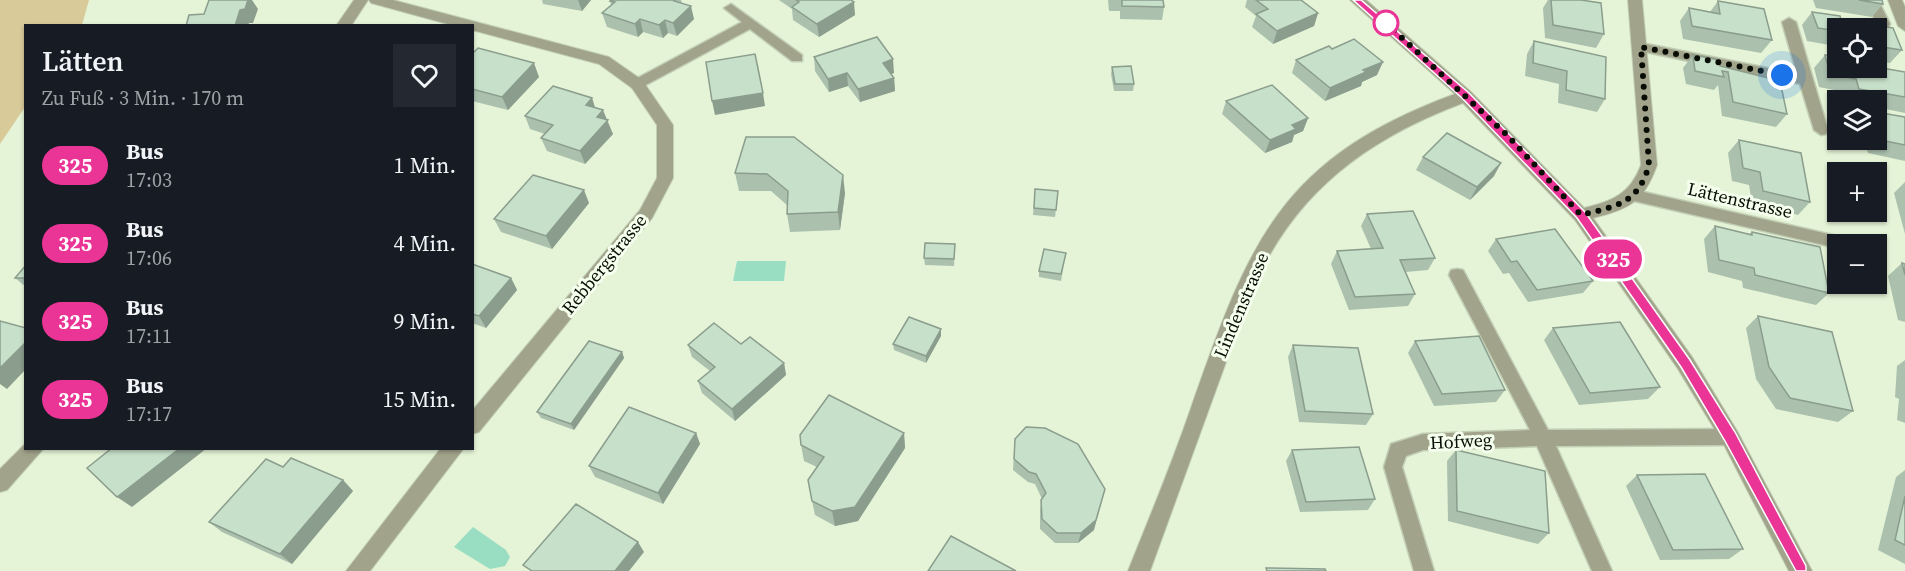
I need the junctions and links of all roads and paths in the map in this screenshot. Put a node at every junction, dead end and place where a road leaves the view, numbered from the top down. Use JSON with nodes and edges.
{"nodes":[{"id":1,"x":362,"y":0,"type":"edge"},
{"id":2,"x":376,"y":0,"type":"edge"},
{"id":3,"x":1358,"y":0,"type":"edge"},
{"id":4,"x":1635,"y":0,"type":"edge"},
{"id":5,"x":1872,"y":0,"type":"edge"},
{"id":6,"x":1895,"y":0,"type":"edge"},
{"id":7,"x":731,"y":8,"type":"dead end"},
{"id":8,"x":1880,"y":18,"type":"edge"},
{"id":9,"x":751,"y":22,"type":"junction"},
{"id":10,"x":1789,"y":22,"type":"dead end"},
{"id":11,"x":344,"y":24,"type":"edge"},
{"id":12,"x":467,"y":24,"type":"edge"},
{"id":13,"x":474,"y":26,"type":"edge"},
{"id":14,"x":1905,"y":26,"type":"edge"},
{"id":15,"x":1641,"y":47,"type":"junction"},
{"id":16,"x":797,"y":58,"type":"dead end"},
{"id":17,"x":1805,"y":80,"type":"junction"},
{"id":18,"x":637,"y":84,"type":"junction"},
{"id":19,"x":1466,"y":96,"type":"junction"},
{"id":20,"x":1821,"y":130,"type":"dead end"},
{"id":21,"x":1635,"y":196,"type":"junction"},
{"id":22,"x":1581,"y":215,"type":"junction"},
{"id":23,"x":1827,"y":240,"type":"edge"},
{"id":24,"x":1457,"y":275,"type":"dead end"},
{"id":25,"x":474,"y":424,"type":"edge"},
{"id":26,"x":1730,"y":436,"type":"junction"},
{"id":27,"x":1543,"y":438,"type":"junction"},
{"id":28,"x":32,"y":450,"type":"edge"},
{"id":29,"x":452,"y":450,"type":"edge"},
{"id":30,"x":0,"y":483,"type":"edge"},
{"id":31,"x":357,"y":571,"type":"edge"},
{"id":32,"x":1139,"y":571,"type":"edge"},
{"id":33,"x":1424,"y":571,"type":"edge"},
{"id":34,"x":1602,"y":571,"type":"edge"},
{"id":35,"x":1801,"y":571,"type":"edge"}],
"edges":[{"from":1,"to":11,"type":"street"},
{"from":2,"to":12,"type":"street","name":"Rebbergstrasse"},
{"from":3,"to":19,"type":"street"},
{"from":4,"to":15,"type":"street"},
{"from":5,"to":8,"type":"lane"},
{"from":6,"to":14,"type":"street"},
{"from":7,"to":9,"type":"lane"},
{"from":9,"to":16,"type":"lane"},
{"from":9,"to":18,"type":"lane"},
{"from":10,"to":17,"type":"lane"},
{"from":13,"to":18,"type":"street","name":"Rebbergstrasse"},
{"from":15,"to":17,"type":"lane"},
{"from":15,"to":21,"type":"street"},
{"from":17,"to":20,"type":"lane"},
{"from":18,"to":25,"type":"street","name":"Rebbergstrasse"},
{"from":19,"to":22,"type":"street"},
{"from":19,"to":32,"type":"street","name":"Lindenstrasse"},
{"from":21,"to":22,"type":"street"},
{"from":21,"to":23,"type":"lane","name":"Lättenstrasse"},
{"from":22,"to":26,"type":"street"},
{"from":24,"to":27,"type":"lane"},
{"from":26,"to":27,"type":"lane","name":"Hofweg"},
{"from":26,"to":35,"type":"street"},
{"from":27,"to":33,"type":"lane","name":"Hofweg"},
{"from":27,"to":34,"type":"lane"},
{"from":28,"to":30,"type":"street"},
{"from":29,"to":31,"type":"street"}]}
